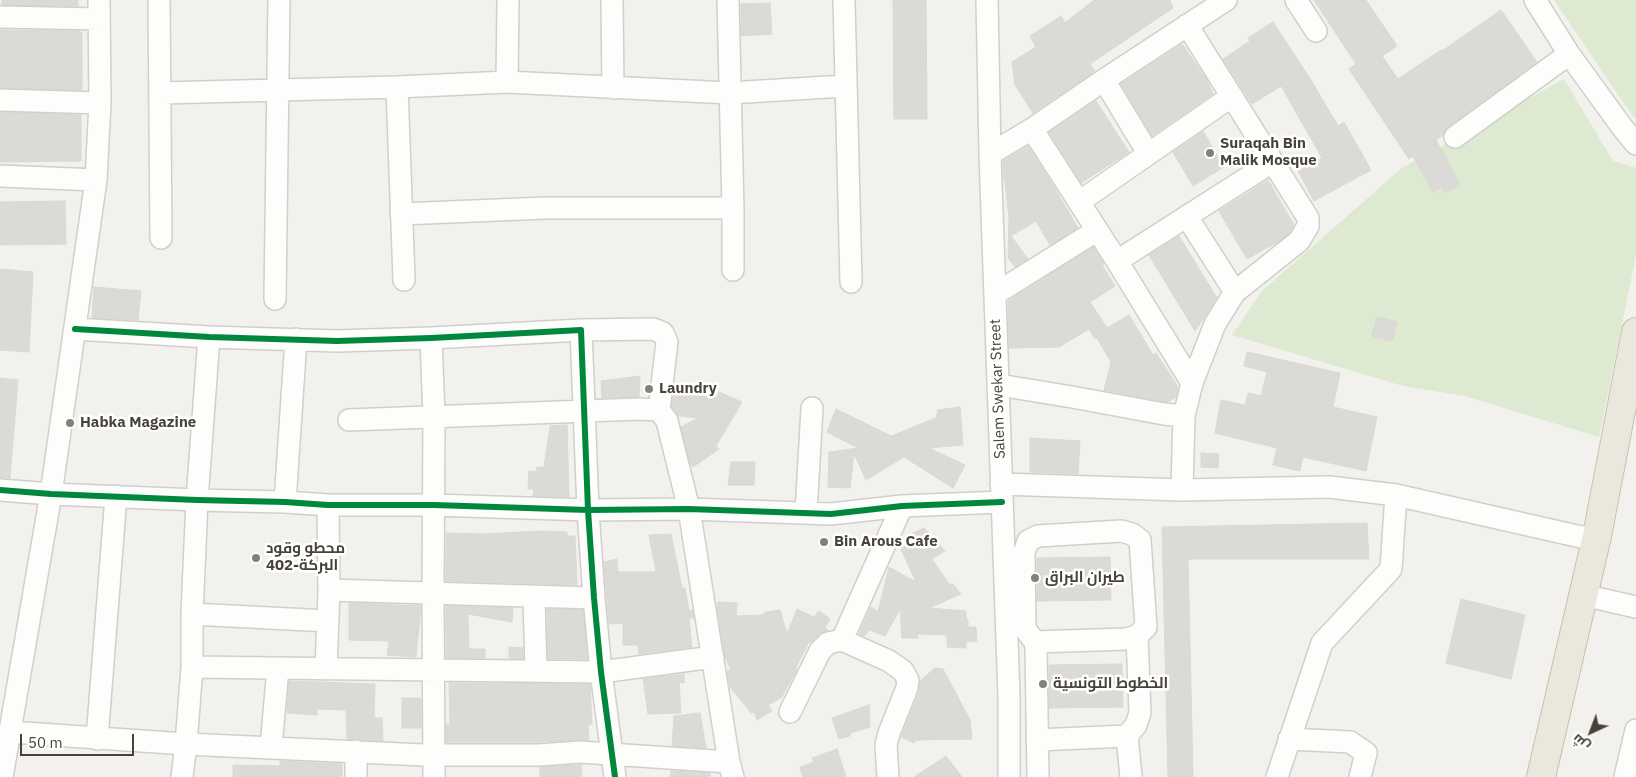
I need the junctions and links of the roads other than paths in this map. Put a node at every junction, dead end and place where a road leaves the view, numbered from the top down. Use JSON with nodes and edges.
{"nodes":[{"id":1,"x":159,"y":0,"type":"edge"},
{"id":2,"x":279,"y":0,"type":"edge"},
{"id":3,"x":508,"y":0,"type":"edge"},
{"id":4,"x":612,"y":0,"type":"edge"},
{"id":5,"x":728,"y":0,"type":"edge"},
{"id":6,"x":844,"y":0,"type":"edge"},
{"id":7,"x":988,"y":0,"type":"edge"},
{"id":8,"x":1226,"y":0,"type":"edge"},
{"id":9,"x":1296,"y":0,"type":"edge"},
{"id":10,"x":1535,"y":0,"type":"edge"},
{"id":11,"x":99,"y":10,"type":"edge"},
{"id":12,"x":0,"y":17,"type":"edge"},
{"id":13,"x":1187,"y":25,"type":"junction"},
{"id":14,"x":1316,"y":31,"type":"dead end"},
{"id":15,"x":1569,"y":54,"type":"junction"},
{"id":16,"x":1104,"y":80,"type":"junction"},
{"id":17,"x":507,"y":82,"type":"junction"},
{"id":18,"x":845,"y":86,"type":"junction"},
{"id":19,"x":397,"y":87,"type":"junction"},
{"id":20,"x":613,"y":88,"type":"junction"},
{"id":21,"x":278,"y":91,"type":"junction"},
{"id":22,"x":161,"y":93,"type":"junction"},
{"id":23,"x":729,"y":93,"type":"junction"},
{"id":24,"x":1232,"y":96,"type":"junction"},
{"id":25,"x":0,"y":100,"type":"edge"},
{"id":26,"x":100,"y":103,"type":"junction"},
{"id":27,"x":1032,"y":129,"type":"junction"},
{"id":28,"x":1455,"y":137,"type":"dead end"},
{"id":29,"x":1636,"y":144,"type":"edge"},
{"id":30,"x":1148,"y":153,"type":"junction"},
{"id":31,"x":990,"y":154,"type":"junction"},
{"id":32,"x":1272,"y":162,"type":"junction"},
{"id":33,"x":0,"y":176,"type":"edge"},
{"id":34,"x":96,"y":180,"type":"junction"},
{"id":35,"x":1079,"y":202,"type":"junction"},
{"id":36,"x":733,"y":208,"type":"junction"},
{"id":37,"x":401,"y":214,"type":"junction"},
{"id":38,"x":1187,"y":217,"type":"junction"},
{"id":39,"x":1096,"y":231,"type":"junction"},
{"id":40,"x":161,"y":238,"type":"dead end"},
{"id":41,"x":1117,"y":261,"type":"junction"},
{"id":42,"x":733,"y":270,"type":"dead end"},
{"id":43,"x":404,"y":280,"type":"dead end"},
{"id":44,"x":851,"y":282,"type":"dead end"},
{"id":45,"x":1235,"y":292,"type":"junction"},
{"id":46,"x":995,"y":294,"type":"junction"},
{"id":47,"x":275,"y":300,"type":"dead end"},
{"id":48,"x":75,"y":329,"type":"junction"},
{"id":49,"x":580,"y":330,"type":"junction"},
{"id":50,"x":1636,"y":332,"type":"edge"},
{"id":51,"x":209,"y":337,"type":"junction"},
{"id":52,"x":431,"y":338,"type":"junction"},
{"id":53,"x":296,"y":339,"type":"junction"},
{"id":54,"x":1192,"y":383,"type":"junction"},
{"id":55,"x":999,"y":385,"type":"junction"},
{"id":56,"x":812,"y":408,"type":"dead end"},
{"id":57,"x":659,"y":410,"type":"junction"},
{"id":58,"x":584,"y":412,"type":"junction"},
{"id":59,"x":1636,"y":412,"type":"edge"},
{"id":60,"x":434,"y":416,"type":"junction"},
{"id":61,"x":1184,"y":416,"type":"junction"},
{"id":62,"x":349,"y":420,"type":"dead end"},
{"id":63,"x":0,"y":490,"type":"edge"},
{"id":64,"x":1182,"y":490,"type":"junction"},
{"id":65,"x":1001,"y":493,"type":"junction"},
{"id":66,"x":51,"y":494,"type":"junction"},
{"id":67,"x":1396,"y":495,"type":"junction"},
{"id":68,"x":116,"y":496,"type":"junction"},
{"id":69,"x":197,"y":500,"type":"junction"},
{"id":70,"x":286,"y":502,"type":"junction"},
{"id":71,"x":328,"y":505,"type":"junction"},
{"id":72,"x":434,"y":505,"type":"junction"},
{"id":73,"x":902,"y":506,"type":"junction"},
{"id":74,"x":689,"y":509,"type":"junction"},
{"id":75,"x":588,"y":510,"type":"junction"},
{"id":76,"x":806,"y":513,"type":"junction"},
{"id":77,"x":1597,"y":536,"type":"junction"},
{"id":78,"x":328,"y":590,"type":"junction"},
{"id":79,"x":432,"y":592,"type":"junction"},
{"id":80,"x":534,"y":597,"type":"junction"},
{"id":81,"x":1591,"y":597,"type":"junction"},
{"id":82,"x":594,"y":598,"type":"junction"},
{"id":83,"x":1636,"y":607,"type":"edge"},
{"id":84,"x":192,"y":614,"type":"junction"},
{"id":85,"x":328,"y":621,"type":"junction"},
{"id":86,"x":1022,"y":633,"type":"junction"},
{"id":87,"x":1138,"y":636,"type":"junction"},
{"id":88,"x":842,"y":640,"type":"junction"},
{"id":89,"x":714,"y":657,"type":"junction"},
{"id":90,"x":192,"y":666,"type":"junction"},
{"id":91,"x":278,"y":668,"type":"junction"},
{"id":92,"x":326,"y":669,"type":"junction"},
{"id":93,"x":433,"y":671,"type":"junction"},
{"id":94,"x":536,"y":671,"type":"junction"},
{"id":95,"x":601,"y":672,"type":"junction"},
{"id":96,"x":790,"y":712,"type":"dead end"},
{"id":97,"x":1636,"y":730,"type":"edge"},
{"id":98,"x":10,"y":732,"type":"junction"},
{"id":99,"x":1127,"y":736,"type":"junction"},
{"id":100,"x":97,"y":739,"type":"junction"},
{"id":101,"x":1037,"y":740,"type":"junction"},
{"id":102,"x":1289,"y":740,"type":"junction"},
{"id":103,"x":186,"y":744,"type":"junction"},
{"id":104,"x":271,"y":748,"type":"junction"},
{"id":105,"x":356,"y":751,"type":"junction"},
{"id":106,"x":613,"y":753,"type":"junction"},
{"id":107,"x":434,"y":755,"type":"junction"},
{"id":108,"x":731,"y":770,"type":"edge"},
{"id":109,"x":2,"y":777,"type":"edge"},
{"id":110,"x":182,"y":777,"type":"edge"},
{"id":111,"x":356,"y":777,"type":"edge"},
{"id":112,"x":434,"y":777,"type":"edge"},
{"id":113,"x":615,"y":777,"type":"edge"},
{"id":114,"x":888,"y":777,"type":"edge"},
{"id":115,"x":1009,"y":777,"type":"edge"},
{"id":116,"x":1038,"y":777,"type":"edge"},
{"id":117,"x":1131,"y":777,"type":"edge"},
{"id":118,"x":1278,"y":777,"type":"edge"},
{"id":119,"x":1360,"y":777,"type":"edge"},
{"id":120,"x":1541,"y":777,"type":"edge"},
{"id":121,"x":1559,"y":777,"type":"edge"},
{"id":122,"x":1625,"y":777,"type":"edge"}],
"edges":[{"from":1,"to":22,"type":"street"},
{"from":2,"to":21,"type":"street"},
{"from":3,"to":17,"type":"street"},
{"from":4,"to":20,"type":"street"},
{"from":5,"to":23,"type":"street"},
{"from":6,"to":18,"type":"street"},
{"from":7,"to":31,"type":"street","name":"Salem Swekar Street"},
{"from":8,"to":13,"type":"street"},
{"from":9,"to":14,"type":"street"},
{"from":10,"to":15,"type":"street"},
{"from":11,"to":12,"type":"street"},
{"from":11,"to":26,"type":"street"},
{"from":13,"to":16,"type":"street"},
{"from":13,"to":24,"type":"street"},
{"from":15,"to":28,"type":"street"},
{"from":15,"to":29,"type":"street"},
{"from":16,"to":27,"type":"street"},
{"from":16,"to":30,"type":"street"},
{"from":17,"to":19,"type":"street"},
{"from":17,"to":20,"type":"street"},
{"from":18,"to":23,"type":"street"},
{"from":18,"to":44,"type":"street"},
{"from":19,"to":21,"type":"street"},
{"from":19,"to":37,"type":"street"},
{"from":20,"to":23,"type":"street"},
{"from":21,"to":22,"type":"street"},
{"from":21,"to":47,"type":"street"},
{"from":22,"to":40,"type":"street"},
{"from":23,"to":36,"type":"street"},
{"from":24,"to":30,"type":"street"},
{"from":24,"to":32,"type":"street"},
{"from":25,"to":26,"type":"street"},
{"from":26,"to":34,"type":"street"},
{"from":27,"to":31,"type":"street"},
{"from":27,"to":35,"type":"street"},
{"from":30,"to":35,"type":"street"},
{"from":31,"to":46,"type":"street","name":"Salem Swekar Street"},
{"from":32,"to":38,"type":"street"},
{"from":32,"to":45,"type":"street"},
{"from":33,"to":34,"type":"street"},
{"from":34,"to":48,"type":"street"},
{"from":35,"to":39,"type":"street"},
{"from":36,"to":37,"type":"street"},
{"from":36,"to":42,"type":"street"},
{"from":37,"to":43,"type":"street"},
{"from":38,"to":41,"type":"street"},
{"from":38,"to":45,"type":"street"},
{"from":39,"to":41,"type":"street"},
{"from":39,"to":46,"type":"street"},
{"from":41,"to":54,"type":"street"},
{"from":45,"to":54,"type":"street"},
{"from":46,"to":55,"type":"street","name":"Salem Swekar Street"},
{"from":48,"to":51,"type":"street"},
{"from":48,"to":66,"type":"street"},
{"from":49,"to":52,"type":"street"},
{"from":49,"to":57,"type":"street"},
{"from":49,"to":58,"type":"street"},
{"from":50,"to":77,"type":"highway"},
{"from":51,"to":53,"type":"street"},
{"from":51,"to":69,"type":"street"},
{"from":52,"to":53,"type":"street"},
{"from":52,"to":60,"type":"street"},
{"from":53,"to":70,"type":"street"},
{"from":54,"to":61,"type":"street"},
{"from":55,"to":61,"type":"street"},
{"from":55,"to":65,"type":"street","name":"Salem Swekar Street"},
{"from":56,"to":76,"type":"street"},
{"from":57,"to":58,"type":"street"},
{"from":57,"to":74,"type":"street"},
{"from":58,"to":60,"type":"street"},
{"from":58,"to":75,"type":"street"},
{"from":59,"to":81,"type":"highway"},
{"from":60,"to":62,"type":"street"},
{"from":60,"to":72,"type":"street"},
{"from":61,"to":64,"type":"street"},
{"from":63,"to":66,"type":"street"},
{"from":64,"to":65,"type":"street"},
{"from":64,"to":67,"type":"street"},
{"from":65,"to":73,"type":"street"},
{"from":65,"to":86,"type":"street","name":"Salem Swekar Street"},
{"from":66,"to":68,"type":"street"},
{"from":66,"to":98,"type":"street"},
{"from":67,"to":77,"type":"street"},
{"from":67,"to":102,"type":"street"},
{"from":68,"to":69,"type":"street"},
{"from":68,"to":100,"type":"street"},
{"from":69,"to":70,"type":"street"},
{"from":69,"to":84,"type":"street"},
{"from":70,"to":71,"type":"street"},
{"from":71,"to":72,"type":"street"},
{"from":71,"to":78,"type":"street"},
{"from":72,"to":75,"type":"street"},
{"from":72,"to":79,"type":"street"},
{"from":73,"to":76,"type":"street"},
{"from":73,"to":88,"type":"street"},
{"from":74,"to":75,"type":"street"},
{"from":74,"to":76,"type":"street"},
{"from":74,"to":89,"type":"street"},
{"from":75,"to":82,"type":"street"},
{"from":77,"to":81,"type":"highway"},
{"from":78,"to":79,"type":"street"},
{"from":78,"to":85,"type":"street"},
{"from":79,"to":80,"type":"street"},
{"from":79,"to":93,"type":"street"},
{"from":80,"to":82,"type":"street"},
{"from":80,"to":94,"type":"street"},
{"from":81,"to":83,"type":"street"},
{"from":81,"to":120,"type":"highway"},
{"from":81,"to":121,"type":"highway"},
{"from":82,"to":95,"type":"street"},
{"from":84,"to":85,"type":"street"},
{"from":84,"to":90,"type":"street"},
{"from":85,"to":92,"type":"street"},
{"from":86,"to":87,"type":"street"},
{"from":86,"to":87,"type":"street"},
{"from":86,"to":101,"type":"street"},
{"from":86,"to":115,"type":"street","name":"Salem Swekar Street"},
{"from":87,"to":99,"type":"street"},
{"from":88,"to":96,"type":"street"},
{"from":88,"to":114,"type":"street"},
{"from":89,"to":95,"type":"street"},
{"from":89,"to":108,"type":"street"},
{"from":90,"to":91,"type":"street"},
{"from":90,"to":103,"type":"street"},
{"from":91,"to":92,"type":"street"},
{"from":91,"to":104,"type":"street"},
{"from":92,"to":93,"type":"street"},
{"from":93,"to":94,"type":"street"},
{"from":93,"to":107,"type":"street"},
{"from":94,"to":95,"type":"street"},
{"from":95,"to":106,"type":"street"},
{"from":97,"to":122,"type":"street"},
{"from":98,"to":100,"type":"street"},
{"from":98,"to":109,"type":"street"},
{"from":99,"to":101,"type":"street"},
{"from":99,"to":117,"type":"street"},
{"from":100,"to":103,"type":"street"},
{"from":101,"to":116,"type":"street"},
{"from":102,"to":118,"type":"street"},
{"from":102,"to":119,"type":"street"},
{"from":103,"to":104,"type":"street"},
{"from":103,"to":110,"type":"street"},
{"from":104,"to":105,"type":"street"},
{"from":105,"to":107,"type":"street"},
{"from":105,"to":111,"type":"street"},
{"from":106,"to":107,"type":"street"},
{"from":106,"to":108,"type":"street"},
{"from":106,"to":113,"type":"street"},
{"from":107,"to":112,"type":"street"}]}
